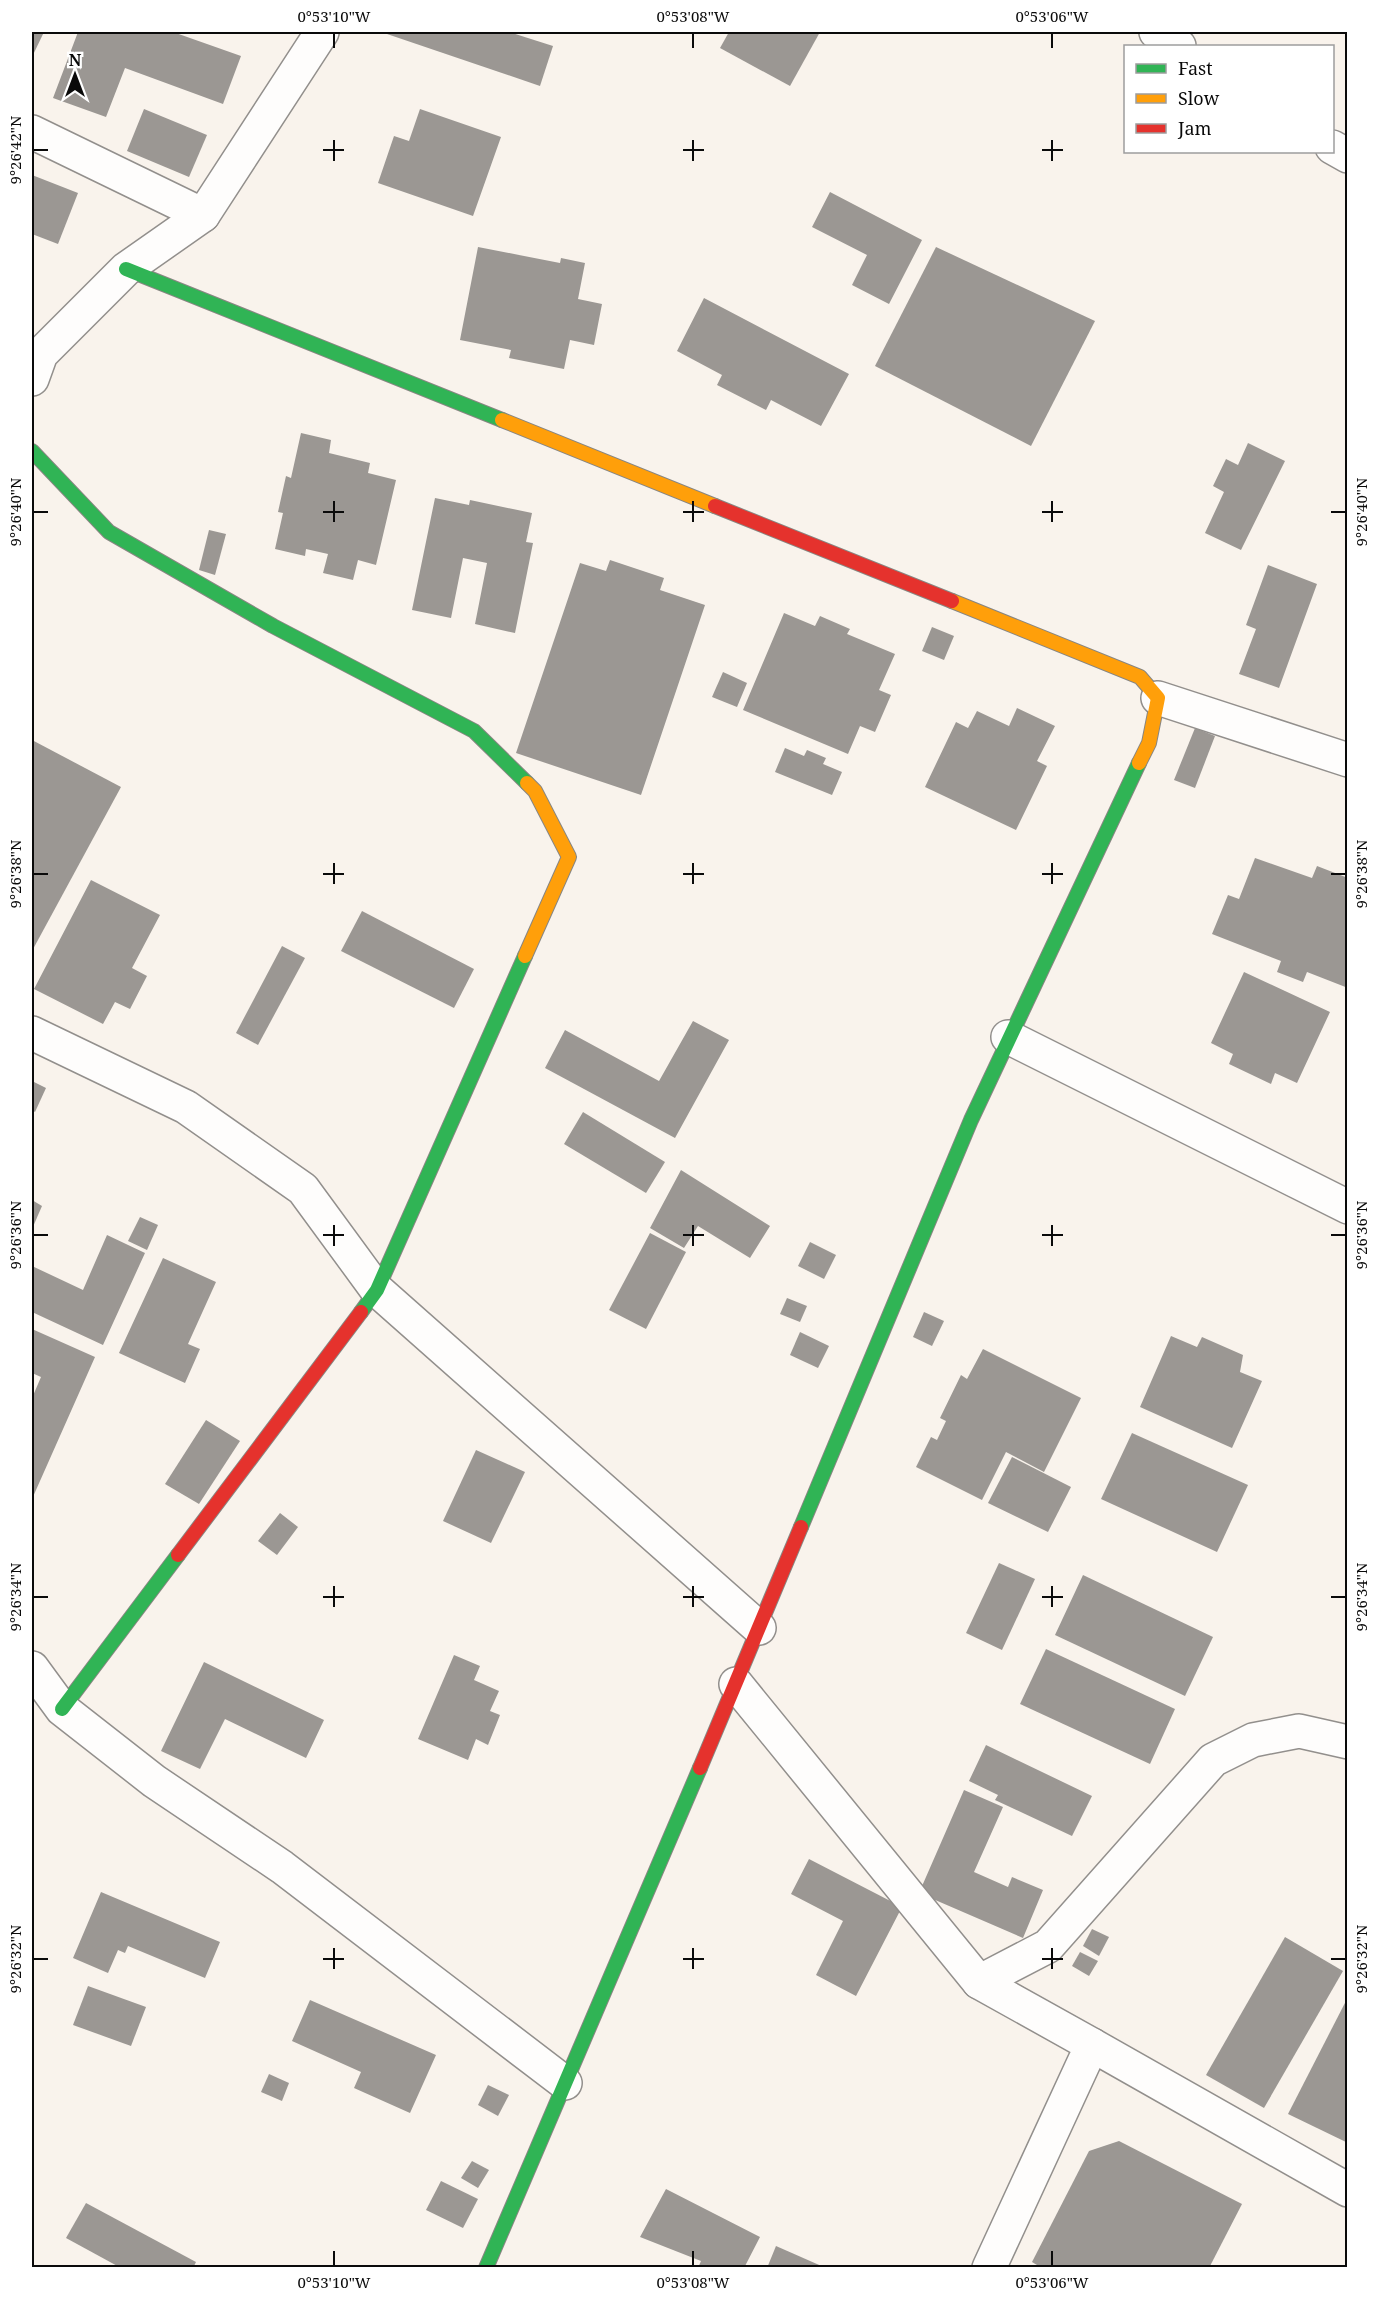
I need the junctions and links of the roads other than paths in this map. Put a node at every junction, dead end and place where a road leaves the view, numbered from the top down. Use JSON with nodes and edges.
{"nodes":[{"id":1,"x":322,"y":32,"type":"edge"},
{"id":2,"x":1156,"y":32,"type":"edge"},
{"id":3,"x":1177,"y":45,"type":"edge"},
{"id":4,"x":32,"y":132,"type":"edge"},
{"id":5,"x":1334,"y":148,"type":"edge"},
{"id":6,"x":1347,"y":156,"type":"edge"},
{"id":7,"x":203,"y":215,"type":"junction"},
{"id":8,"x":126,"y":269,"type":"junction"},
{"id":9,"x":32,"y":379,"type":"edge"},
{"id":10,"x":32,"y":451,"type":"edge"},
{"id":11,"x":1158,"y":698,"type":"junction"},
{"id":12,"x":1347,"y":760,"type":"edge"},
{"id":13,"x":32,"y":1033,"type":"edge"},
{"id":14,"x":1008,"y":1037,"type":"junction"},
{"id":15,"x":1347,"y":1207,"type":"edge"},
{"id":16,"x":377,"y":1290,"type":"junction"},
{"id":17,"x":759,"y":1628,"type":"junction"},
{"id":18,"x":32,"y":1668,"type":"edge"},
{"id":19,"x":736,"y":1684,"type":"junction"},
{"id":20,"x":62,"y":1709,"type":"junction"},
{"id":21,"x":1347,"y":1742,"type":"edge"},
{"id":22,"x":979,"y":1982,"type":"junction"},
{"id":23,"x":1092,"y":2045,"type":"junction"},
{"id":24,"x":565,"y":2083,"type":"junction"},
{"id":25,"x":1347,"y":2190,"type":"edge"},
{"id":26,"x":486,"y":2268,"type":"edge"},
{"id":27,"x":989,"y":2268,"type":"edge"}],
"edges":[{"from":1,"to":7,"type":"street"},
{"from":2,"to":3,"type":"street"},
{"from":4,"to":7,"type":"street"},
{"from":5,"to":6,"type":"street"},
{"from":7,"to":8,"type":"street"},
{"from":8,"to":9,"type":"street"},
{"from":8,"to":11,"type":"street"},
{"from":10,"to":16,"type":"street"},
{"from":11,"to":12,"type":"street"},
{"from":11,"to":14,"type":"street"},
{"from":13,"to":16,"type":"street"},
{"from":14,"to":15,"type":"street"},
{"from":14,"to":17,"type":"street"},
{"from":16,"to":17,"type":"street"},
{"from":16,"to":20,"type":"street"},
{"from":17,"to":19,"type":"street"},
{"from":18,"to":20,"type":"street"},
{"from":19,"to":22,"type":"street"},
{"from":19,"to":24,"type":"street"},
{"from":20,"to":24,"type":"street"},
{"from":21,"to":22,"type":"street"},
{"from":22,"to":23,"type":"street"},
{"from":23,"to":25,"type":"street"},
{"from":23,"to":27,"type":"street"},
{"from":24,"to":26,"type":"street"}]}
